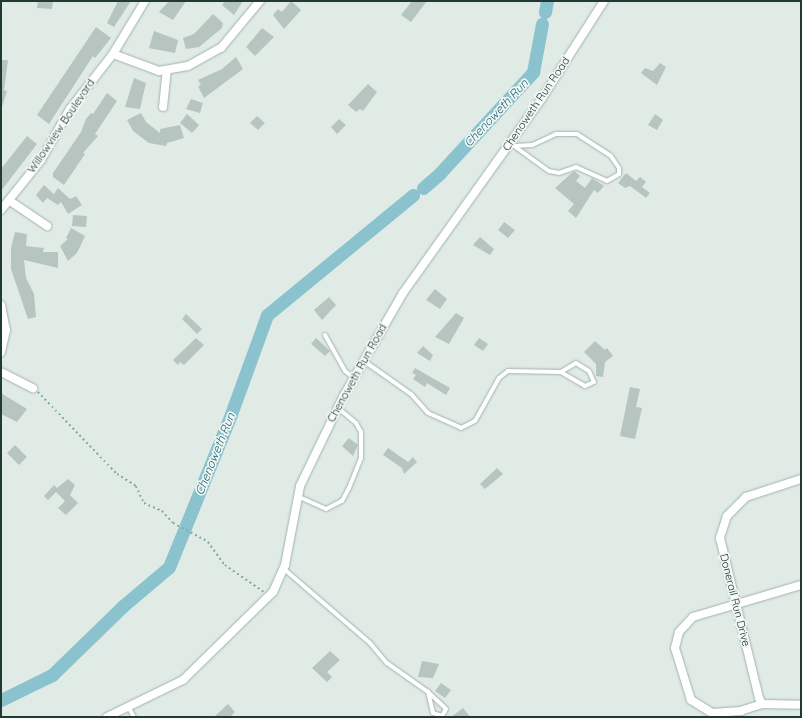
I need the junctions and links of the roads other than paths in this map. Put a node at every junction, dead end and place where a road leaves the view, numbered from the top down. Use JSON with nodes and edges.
{"nodes":[{"id":1,"x":145,"y":1,"type":"edge"},
{"id":2,"x":260,"y":1,"type":"edge"},
{"id":3,"x":604,"y":1,"type":"edge"},
{"id":4,"x":113,"y":54,"type":"junction"},
{"id":5,"x":167,"y":71,"type":"junction"},
{"id":6,"x":164,"y":107,"type":"dead end"},
{"id":7,"x":513,"y":144,"type":"junction"},
{"id":8,"x":10,"y":201,"type":"junction"},
{"id":9,"x":1,"y":210,"type":"edge"},
{"id":10,"x":47,"y":226,"type":"dead end"},
{"id":11,"x":1,"y":305,"type":"edge"},
{"id":12,"x":325,"y":335,"type":"dead end"},
{"id":13,"x":1,"y":352,"type":"edge"},
{"id":14,"x":364,"y":361,"type":"junction"},
{"id":15,"x":1,"y":372,"type":"edge"},
{"id":16,"x":561,"y":372,"type":"junction"},
{"id":17,"x":354,"y":378,"type":"junction"},
{"id":18,"x":33,"y":388,"type":"road end"},
{"id":19,"x":337,"y":408,"type":"junction"},
{"id":20,"x":801,"y":479,"type":"edge"},
{"id":21,"x":297,"y":496,"type":"junction"},
{"id":22,"x":284,"y":569,"type":"junction"},
{"id":23,"x":801,"y":585,"type":"edge"},
{"id":24,"x":737,"y":604,"type":"junction"},
{"id":25,"x":428,"y":692,"type":"junction"},
{"id":26,"x":762,"y":704,"type":"junction"},
{"id":27,"x":801,"y":705,"type":"edge"},
{"id":28,"x":129,"y":708,"type":"junction"},
{"id":29,"x":107,"y":717,"type":"edge"},
{"id":30,"x":134,"y":717,"type":"edge"}],
"edges":[{"from":1,"to":4,"type":"street","name":"Willowview Boulevard"},
{"from":2,"to":5,"type":"street"},
{"from":3,"to":7,"type":"street","name":"Chenoweth Run Road"},
{"from":4,"to":5,"type":"street"},
{"from":4,"to":8,"type":"street","name":"Willowview Boulevard"},
{"from":5,"to":6,"type":"street"},
{"from":7,"to":7,"type":"lane"},
{"from":7,"to":14,"type":"street","name":"Chenoweth Run Road"},
{"from":8,"to":9,"type":"street","name":"Willowview Boulevard"},
{"from":8,"to":10,"type":"street"},
{"from":11,"to":13,"type":"street"},
{"from":12,"to":17,"type":"lane"},
{"from":14,"to":16,"type":"lane"},
{"from":14,"to":17,"type":"street","name":"Chenoweth Run Road"},
{"from":15,"to":18,"type":"street"},
{"from":16,"to":16,"type":"lane"},
{"from":17,"to":19,"type":"street","name":"Chenoweth Run Road"},
{"from":19,"to":21,"type":"street","name":"Chenoweth Run Road"},
{"from":19,"to":21,"type":"lane"},
{"from":20,"to":24,"type":"street","name":"Donerail Run Drive"},
{"from":21,"to":22,"type":"street","name":"Chenoweth Run Road"},
{"from":22,"to":25,"type":"lane"},
{"from":22,"to":28,"type":"street","name":"Chenoweth Run Road"},
{"from":23,"to":24,"type":"street"},
{"from":24,"to":26,"type":"street","name":"Donerail Run Drive"},
{"from":24,"to":26,"type":"street"},
{"from":25,"to":25,"type":"lane"},
{"from":26,"to":27,"type":"street"},
{"from":28,"to":29,"type":"street","name":"Chenoweth Run Road"},
{"from":28,"to":30,"type":"lane"}]}
